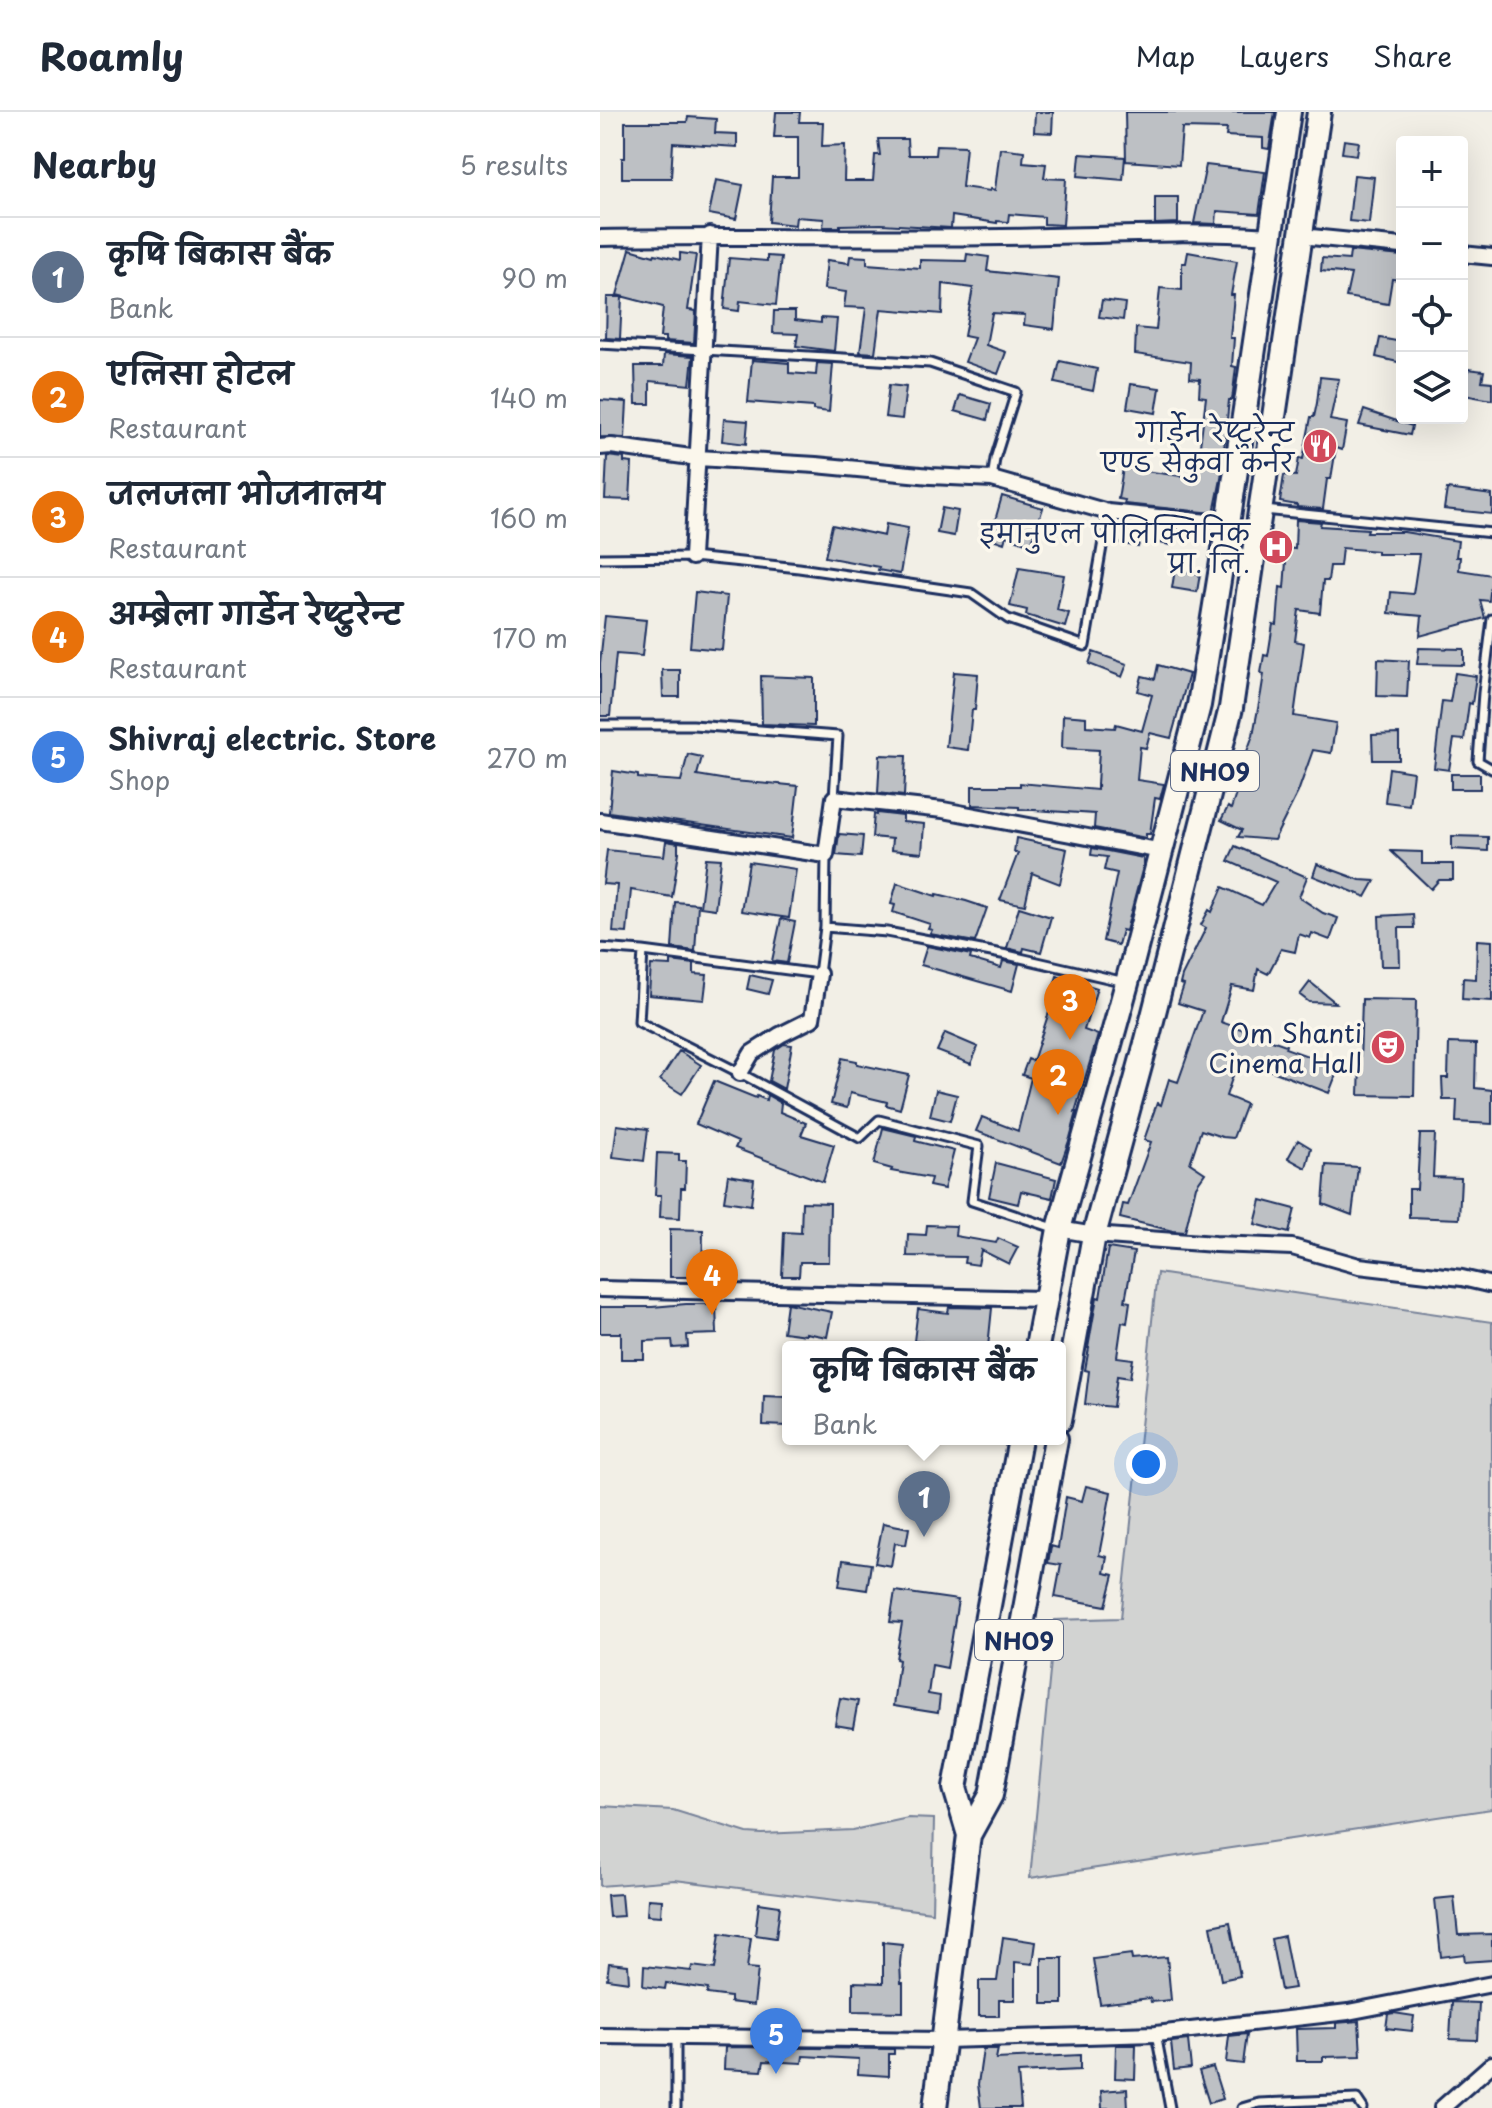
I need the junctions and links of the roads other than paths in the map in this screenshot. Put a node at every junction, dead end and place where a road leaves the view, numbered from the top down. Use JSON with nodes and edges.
{"nodes":[{"id":1,"x":1289,"y":112,"type":"edge"},
{"id":2,"x":1319,"y":112,"type":"edge"},
{"id":3,"x":710,"y":235,"type":"junction"},
{"id":4,"x":1270,"y":236,"type":"junction"},
{"id":5,"x":1301,"y":236,"type":"junction"},
{"id":6,"x":600,"y":238,"type":"edge"},
{"id":7,"x":1396,"y":245,"type":"edge"},
{"id":8,"x":1468,"y":255,"type":"edge"},
{"id":9,"x":1492,"y":257,"type":"edge"},
{"id":10,"x":600,"y":344,"type":"edge"},
{"id":11,"x":703,"y":349,"type":"junction"},
{"id":12,"x":600,"y":447,"type":"edge"},
{"id":13,"x":698,"y":458,"type":"junction"},
{"id":14,"x":992,"y":479,"type":"junction"},
{"id":15,"x":1262,"y":509,"type":"junction"},
{"id":16,"x":1108,"y":512,"type":"junction"},
{"id":17,"x":1228,"y":524,"type":"junction"},
{"id":18,"x":1492,"y":533,"type":"edge"},
{"id":19,"x":692,"y":557,"type":"junction"},
{"id":20,"x":1223,"y":557,"type":"junction"},
{"id":21,"x":600,"y":558,"type":"edge"},
{"id":22,"x":1254,"y":560,"type":"junction"},
{"id":23,"x":1492,"y":619,"type":"edge"},
{"id":24,"x":1488,"y":694,"type":"edge"},
{"id":25,"x":600,"y":725,"type":"edge"},
{"id":26,"x":1492,"y":769,"type":"edge"},
{"id":27,"x":834,"y":798,"type":"junction"},
{"id":28,"x":600,"y":821,"type":"edge"},
{"id":29,"x":1162,"y":851,"type":"junction"},
{"id":30,"x":826,"y":855,"type":"junction"},
{"id":31,"x":825,"y":927,"type":"junction"},
{"id":32,"x":600,"y":948,"type":"edge"},
{"id":33,"x":643,"y":951,"type":"junction"},
{"id":34,"x":819,"y":974,"type":"junction"},
{"id":35,"x":1127,"y":983,"type":"junction"},
{"id":36,"x":740,"y":1073,"type":"junction"},
{"id":37,"x":1059,"y":1229,"type":"junction"},
{"id":38,"x":1094,"y":1235,"type":"junction"},
{"id":39,"x":1492,"y":1285,"type":"edge"},
{"id":40,"x":600,"y":1289,"type":"edge"},
{"id":41,"x":1045,"y":1299,"type":"junction"},
{"id":42,"x":1038,"y":1341,"type":"edge"},
{"id":43,"x":1066,"y":1387,"type":"edge"},
{"id":44,"x":1019,"y":1445,"type":"edge"},
{"id":45,"x":1055,"y":1445,"type":"edge"},
{"id":46,"x":969,"y":1835,"type":"junction"},
{"id":47,"x":1492,"y":1984,"type":"edge"},
{"id":48,"x":1156,"y":2034,"type":"junction"},
{"id":49,"x":600,"y":2036,"type":"edge"},
{"id":50,"x":676,"y":2038,"type":"junction"},
{"id":51,"x":944,"y":2040,"type":"junction"},
{"id":52,"x":1492,"y":2064,"type":"edge"},
{"id":53,"x":676,"y":2108,"type":"edge"},
{"id":54,"x":935,"y":2108,"type":"edge"},
{"id":55,"x":1170,"y":2108,"type":"edge"},
{"id":56,"x":1242,"y":2108,"type":"edge"},
{"id":57,"x":1363,"y":2108,"type":"edge"},
{"id":58,"x":1442,"y":2108,"type":"edge"}],
"edges":[{"from":1,"to":4,"type":"main road","number":"NH09"},
{"from":2,"to":5,"type":"main road","number":"NH09"},
{"from":3,"to":4,"type":"street"},
{"from":3,"to":6,"type":"street"},
{"from":3,"to":11,"type":"street"},
{"from":4,"to":5,"type":"main road"},
{"from":4,"to":17,"type":"main road","number":"NH09"},
{"from":5,"to":7,"type":"street"},
{"from":5,"to":15,"type":"main road","number":"NH09"},
{"from":8,"to":9,"type":"street"},
{"from":10,"to":11,"type":"lane"},
{"from":11,"to":13,"type":"street"},
{"from":11,"to":14,"type":"lane"},
{"from":12,"to":13,"type":"street"},
{"from":13,"to":14,"type":"street"},
{"from":13,"to":19,"type":"street"},
{"from":14,"to":16,"type":"street"},
{"from":15,"to":18,"type":"lane"},
{"from":15,"to":22,"type":"main road","number":"NH09"},
{"from":16,"to":17,"type":"street"},
{"from":16,"to":19,"type":"lane"},
{"from":17,"to":20,"type":"main road","number":"NH09"},
{"from":19,"to":21,"type":"lane"},
{"from":20,"to":22,"type":"main road"},
{"from":20,"to":29,"type":"main road","number":"NH09"},
{"from":22,"to":38,"type":"main road","number":"NH09"},
{"from":23,"to":24,"type":"lane"},
{"from":24,"to":26,"type":"lane"},
{"from":25,"to":27,"type":"lane"},
{"from":27,"to":29,"type":"street"},
{"from":27,"to":30,"type":"street"},
{"from":28,"to":30,"type":"street"},
{"from":29,"to":35,"type":"main road","number":"NH09"},
{"from":30,"to":31,"type":"lane"},
{"from":31,"to":34,"type":"lane"},
{"from":31,"to":35,"type":"lane"},
{"from":32,"to":33,"type":"lane"},
{"from":33,"to":34,"type":"lane"},
{"from":33,"to":36,"type":"lane"},
{"from":34,"to":36,"type":"street"},
{"from":35,"to":37,"type":"main road","number":"NH09"},
{"from":36,"to":37,"type":"lane"},
{"from":37,"to":38,"type":"street"},
{"from":37,"to":41,"type":"main road","number":"NH09"},
{"from":38,"to":39,"type":"street"},
{"from":38,"to":43,"type":"main road","number":"NH09"},
{"from":40,"to":41,"type":"street"},
{"from":41,"to":42,"type":"main road","number":"NH09"},
{"from":44,"to":46,"type":"main road","number":"NH09"},
{"from":45,"to":46,"type":"main road","number":"NH09"},
{"from":46,"to":51,"type":"main road","number":"NH09"},
{"from":47,"to":48,"type":"street"},
{"from":48,"to":51,"type":"street"},
{"from":48,"to":55,"type":"lane"},
{"from":49,"to":50,"type":"street"},
{"from":50,"to":51,"type":"street"},
{"from":50,"to":53,"type":"lane"},
{"from":51,"to":54,"type":"main road","number":"NH09"},
{"from":52,"to":58,"type":"street"},
{"from":56,"to":57,"type":"lane"}]}
